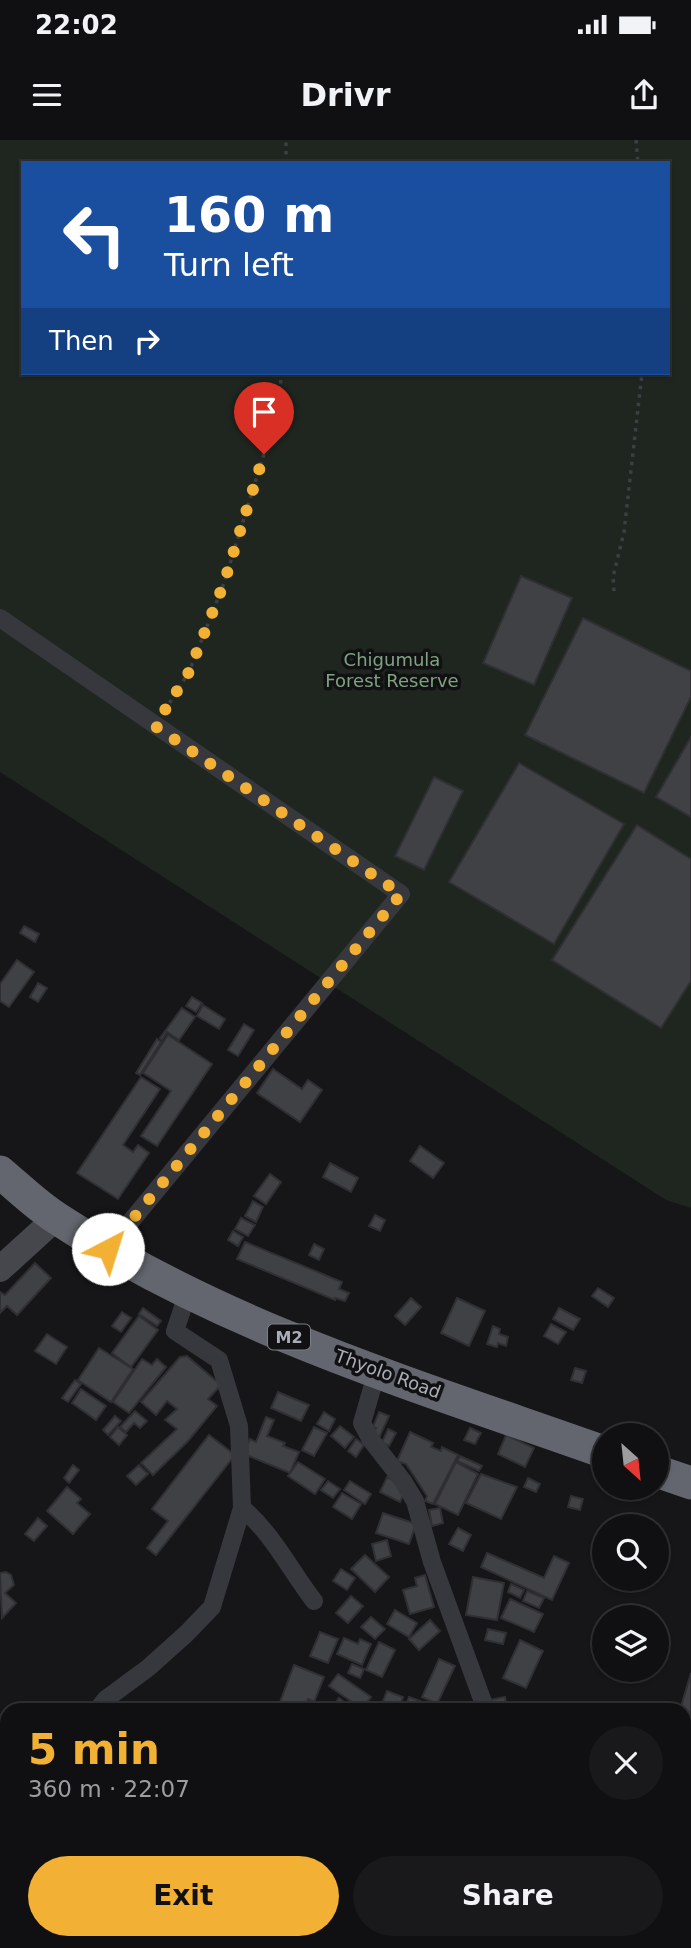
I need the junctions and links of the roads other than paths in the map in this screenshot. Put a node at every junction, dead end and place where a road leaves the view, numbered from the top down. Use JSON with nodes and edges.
{"nodes":[{"id":1,"x":0,"y":618,"type":"edge"},
{"id":2,"x":0,"y":1172,"type":"edge"},
{"id":3,"x":56,"y":1218,"type":"junction"},
{"id":4,"x":108,"y":1249,"type":"junction"},
{"id":5,"x":0,"y":1269,"type":"edge"},
{"id":6,"x":188,"y":1292,"type":"junction"},
{"id":7,"x":377,"y":1371,"type":"junction"},
{"id":8,"x":592,"y":1448,"type":"edge"},
{"id":9,"x":669,"y":1475,"type":"edge"},
{"id":10,"x":691,"y":1483,"type":"edge"},
{"id":11,"x":242,"y":1508,"type":"junction"},
{"id":12,"x":314,"y":1601,"type":"dead end"},
{"id":13,"x":103,"y":1703,"type":"edge"},
{"id":14,"x":483,"y":1703,"type":"edge"}],
"edges":[{"from":1,"to":4,"type":"street"},
{"from":2,"to":3,"type":"highway","name":"Thyolo Road","number":"M2"},
{"from":3,"to":4,"type":"highway","name":"Thyolo Road","number":"M2"},
{"from":3,"to":5,"type":"street"},
{"from":4,"to":6,"type":"highway","name":"Thyolo Road","number":"M2"},
{"from":6,"to":7,"type":"highway","name":"Thyolo Road","number":"M2"},
{"from":6,"to":11,"type":"street"},
{"from":7,"to":8,"type":"highway","name":"Thyolo Road","number":"M2"},
{"from":7,"to":14,"type":"street"},
{"from":9,"to":10,"type":"highway"},
{"from":11,"to":12,"type":"street"},
{"from":11,"to":13,"type":"street"}]}
